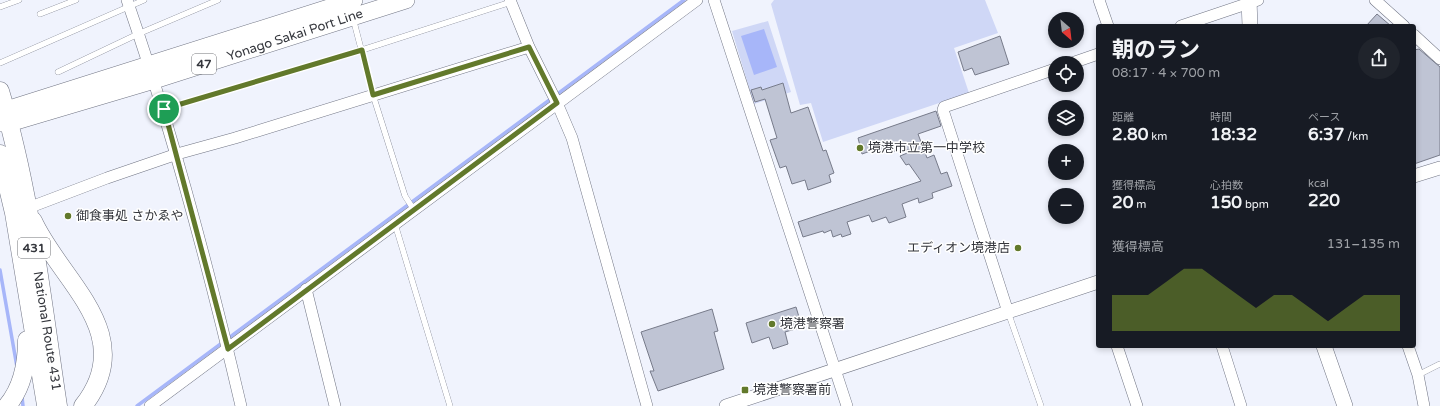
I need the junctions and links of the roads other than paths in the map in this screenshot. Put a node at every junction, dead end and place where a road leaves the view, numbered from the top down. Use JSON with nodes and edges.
{"nodes":[{"id":1,"x":19,"y":0,"type":"edge"},
{"id":2,"x":76,"y":0,"type":"edge"},
{"id":3,"x":144,"y":0,"type":"edge"},
{"id":4,"x":218,"y":0,"type":"edge"},
{"id":5,"x":406,"y":0,"type":"edge"},
{"id":6,"x":698,"y":0,"type":"edge"},
{"id":7,"x":714,"y":0,"type":"edge"},
{"id":8,"x":1099,"y":0,"type":"edge"},
{"id":9,"x":1375,"y":0,"type":"edge"},
{"id":10,"x":512,"y":1,"type":"edge"},
{"id":11,"x":1252,"y":1,"type":"edge"},
{"id":12,"x":128,"y":3,"type":"edge"},
{"id":13,"x":351,"y":5,"type":"edge"},
{"id":14,"x":0,"y":8,"type":"edge"},
{"id":15,"x":40,"y":14,"type":"dead end"},
{"id":16,"x":1107,"y":24,"type":"edge"},
{"id":17,"x":1187,"y":24,"type":"edge"},
{"id":18,"x":1250,"y":24,"type":"edge"},
{"id":19,"x":1402,"y":24,"type":"edge"},
{"id":20,"x":138,"y":34,"type":"junction"},
{"id":21,"x":1416,"y":37,"type":"edge"},
{"id":22,"x":529,"y":47,"type":"junction"},
{"id":23,"x":362,"y":50,"type":"junction"},
{"id":24,"x":1096,"y":55,"type":"edge"},
{"id":25,"x":1084,"y":59,"type":"edge"},
{"id":26,"x":1440,"y":59,"type":"edge"},
{"id":27,"x":0,"y":63,"type":"edge"},
{"id":28,"x":1048,"y":71,"type":"edge"},
{"id":29,"x":58,"y":72,"type":"dead end"},
{"id":30,"x":151,"y":73,"type":"junction"},
{"id":31,"x":0,"y":91,"type":"edge"},
{"id":32,"x":373,"y":95,"type":"junction"},
{"id":33,"x":557,"y":103,"type":"junction"},
{"id":34,"x":164,"y":109,"type":"junction"},
{"id":35,"x":4,"y":118,"type":"edge"},
{"id":36,"x":0,"y":154,"type":"edge"},
{"id":37,"x":177,"y":154,"type":"junction"},
{"id":38,"x":1440,"y":168,"type":"edge"},
{"id":39,"x":1416,"y":175,"type":"edge"},
{"id":40,"x":28,"y":208,"type":"junction"},
{"id":41,"x":414,"y":210,"type":"junction"},
{"id":42,"x":395,"y":224,"type":"junction"},
{"id":43,"x":18,"y":237,"type":"junction"},
{"id":44,"x":1096,"y":285,"type":"edge"},
{"id":45,"x":306,"y":289,"type":"junction"},
{"id":46,"x":1008,"y":312,"type":"junction"},
{"id":47,"x":1118,"y":348,"type":"edge"},
{"id":48,"x":1223,"y":348,"type":"edge"},
{"id":49,"x":1325,"y":348,"type":"edge"},
{"id":50,"x":1409,"y":348,"type":"edge"},
{"id":51,"x":228,"y":349,"type":"junction"},
{"id":52,"x":1440,"y":364,"type":"edge"},
{"id":53,"x":834,"y":371,"type":"junction"},
{"id":54,"x":1418,"y":375,"type":"junction"},
{"id":55,"x":84,"y":405,"type":"edge"},
{"id":56,"x":7,"y":406,"type":"edge"},
{"id":57,"x":46,"y":406,"type":"edge"},
{"id":58,"x":58,"y":406,"type":"edge"},
{"id":59,"x":150,"y":406,"type":"edge"},
{"id":60,"x":241,"y":406,"type":"edge"},
{"id":61,"x":335,"y":406,"type":"edge"},
{"id":62,"x":450,"y":406,"type":"edge"},
{"id":63,"x":647,"y":406,"type":"edge"},
{"id":64,"x":726,"y":406,"type":"edge"},
{"id":65,"x":847,"y":406,"type":"edge"},
{"id":66,"x":1041,"y":406,"type":"edge"},
{"id":67,"x":1137,"y":406,"type":"edge"},
{"id":68,"x":1241,"y":406,"type":"edge"},
{"id":69,"x":1344,"y":406,"type":"edge"},
{"id":70,"x":1424,"y":406,"type":"edge"}],
"edges":[{"from":1,"to":14,"type":"lane"},
{"from":2,"to":15,"type":"lane"},
{"from":3,"to":12,"type":"lane"},
{"from":4,"to":20,"type":"lane"},
{"from":5,"to":13,"type":"main road","name":"Yonago Sakai Port Line","number":"47"},
{"from":6,"to":33,"type":"street"},
{"from":7,"to":53,"type":"street"},
{"from":8,"to":16,"type":"street"},
{"from":9,"to":19,"type":"street"},
{"from":10,"to":22,"type":"street"},
{"from":10,"to":23,"type":"lane"},
{"from":11,"to":17,"type":"street"},
{"from":11,"to":18,"type":"main road"},
{"from":12,"to":20,"type":"street"},
{"from":12,"to":27,"type":"lane"},
{"from":13,"to":23,"type":"lane"},
{"from":13,"to":30,"type":"main road","name":"Yonago Sakai Port Line","number":"47"},
{"from":20,"to":29,"type":"lane"},
{"from":20,"to":30,"type":"street"},
{"from":21,"to":26,"type":"street"},
{"from":22,"to":32,"type":"street"},
{"from":22,"to":33,"type":"street"},
{"from":23,"to":32,"type":"lane"},
{"from":23,"to":34,"type":"lane"},
{"from":24,"to":25,"type":"street"},
{"from":28,"to":46,"type":"street"},
{"from":30,"to":34,"type":"street"},
{"from":30,"to":35,"type":"main road","name":"Yonago Sakai Port Line","number":"47"},
{"from":31,"to":35,"type":"highway","name":"National Route 431","number":"431"},
{"from":32,"to":37,"type":"street"},
{"from":32,"to":41,"type":"lane"},
{"from":33,"to":41,"type":"street"},
{"from":33,"to":63,"type":"street"},
{"from":34,"to":37,"type":"street"},
{"from":35,"to":40,"type":"highway","name":"National Route 431","number":"431"},
{"from":36,"to":43,"type":"highway","name":"National Route 431","number":"431"},
{"from":37,"to":40,"type":"street"},
{"from":37,"to":51,"type":"street"},
{"from":38,"to":39,"type":"street"},
{"from":40,"to":55,"type":"highway","name":"National Route 431","number":"431"},
{"from":40,"to":58,"type":"highway","name":"National Route 431","number":"431"},
{"from":41,"to":42,"type":"street"},
{"from":42,"to":45,"type":"street"},
{"from":42,"to":62,"type":"lane"},
{"from":43,"to":56,"type":"highway","name":"National Route 431","number":"431"},
{"from":43,"to":57,"type":"highway","name":"National Route 431","number":"431"},
{"from":44,"to":46,"type":"street"},
{"from":45,"to":51,"type":"street"},
{"from":45,"to":61,"type":"street"},
{"from":46,"to":53,"type":"street"},
{"from":46,"to":66,"type":"lane"},
{"from":47,"to":67,"type":"street"},
{"from":48,"to":68,"type":"street"},
{"from":49,"to":69,"type":"main road"},
{"from":50,"to":54,"type":"street"},
{"from":51,"to":59,"type":"street"},
{"from":51,"to":60,"type":"street"},
{"from":52,"to":54,"type":"lane"},
{"from":53,"to":64,"type":"street"},
{"from":53,"to":65,"type":"street"},
{"from":54,"to":70,"type":"street"}]}
